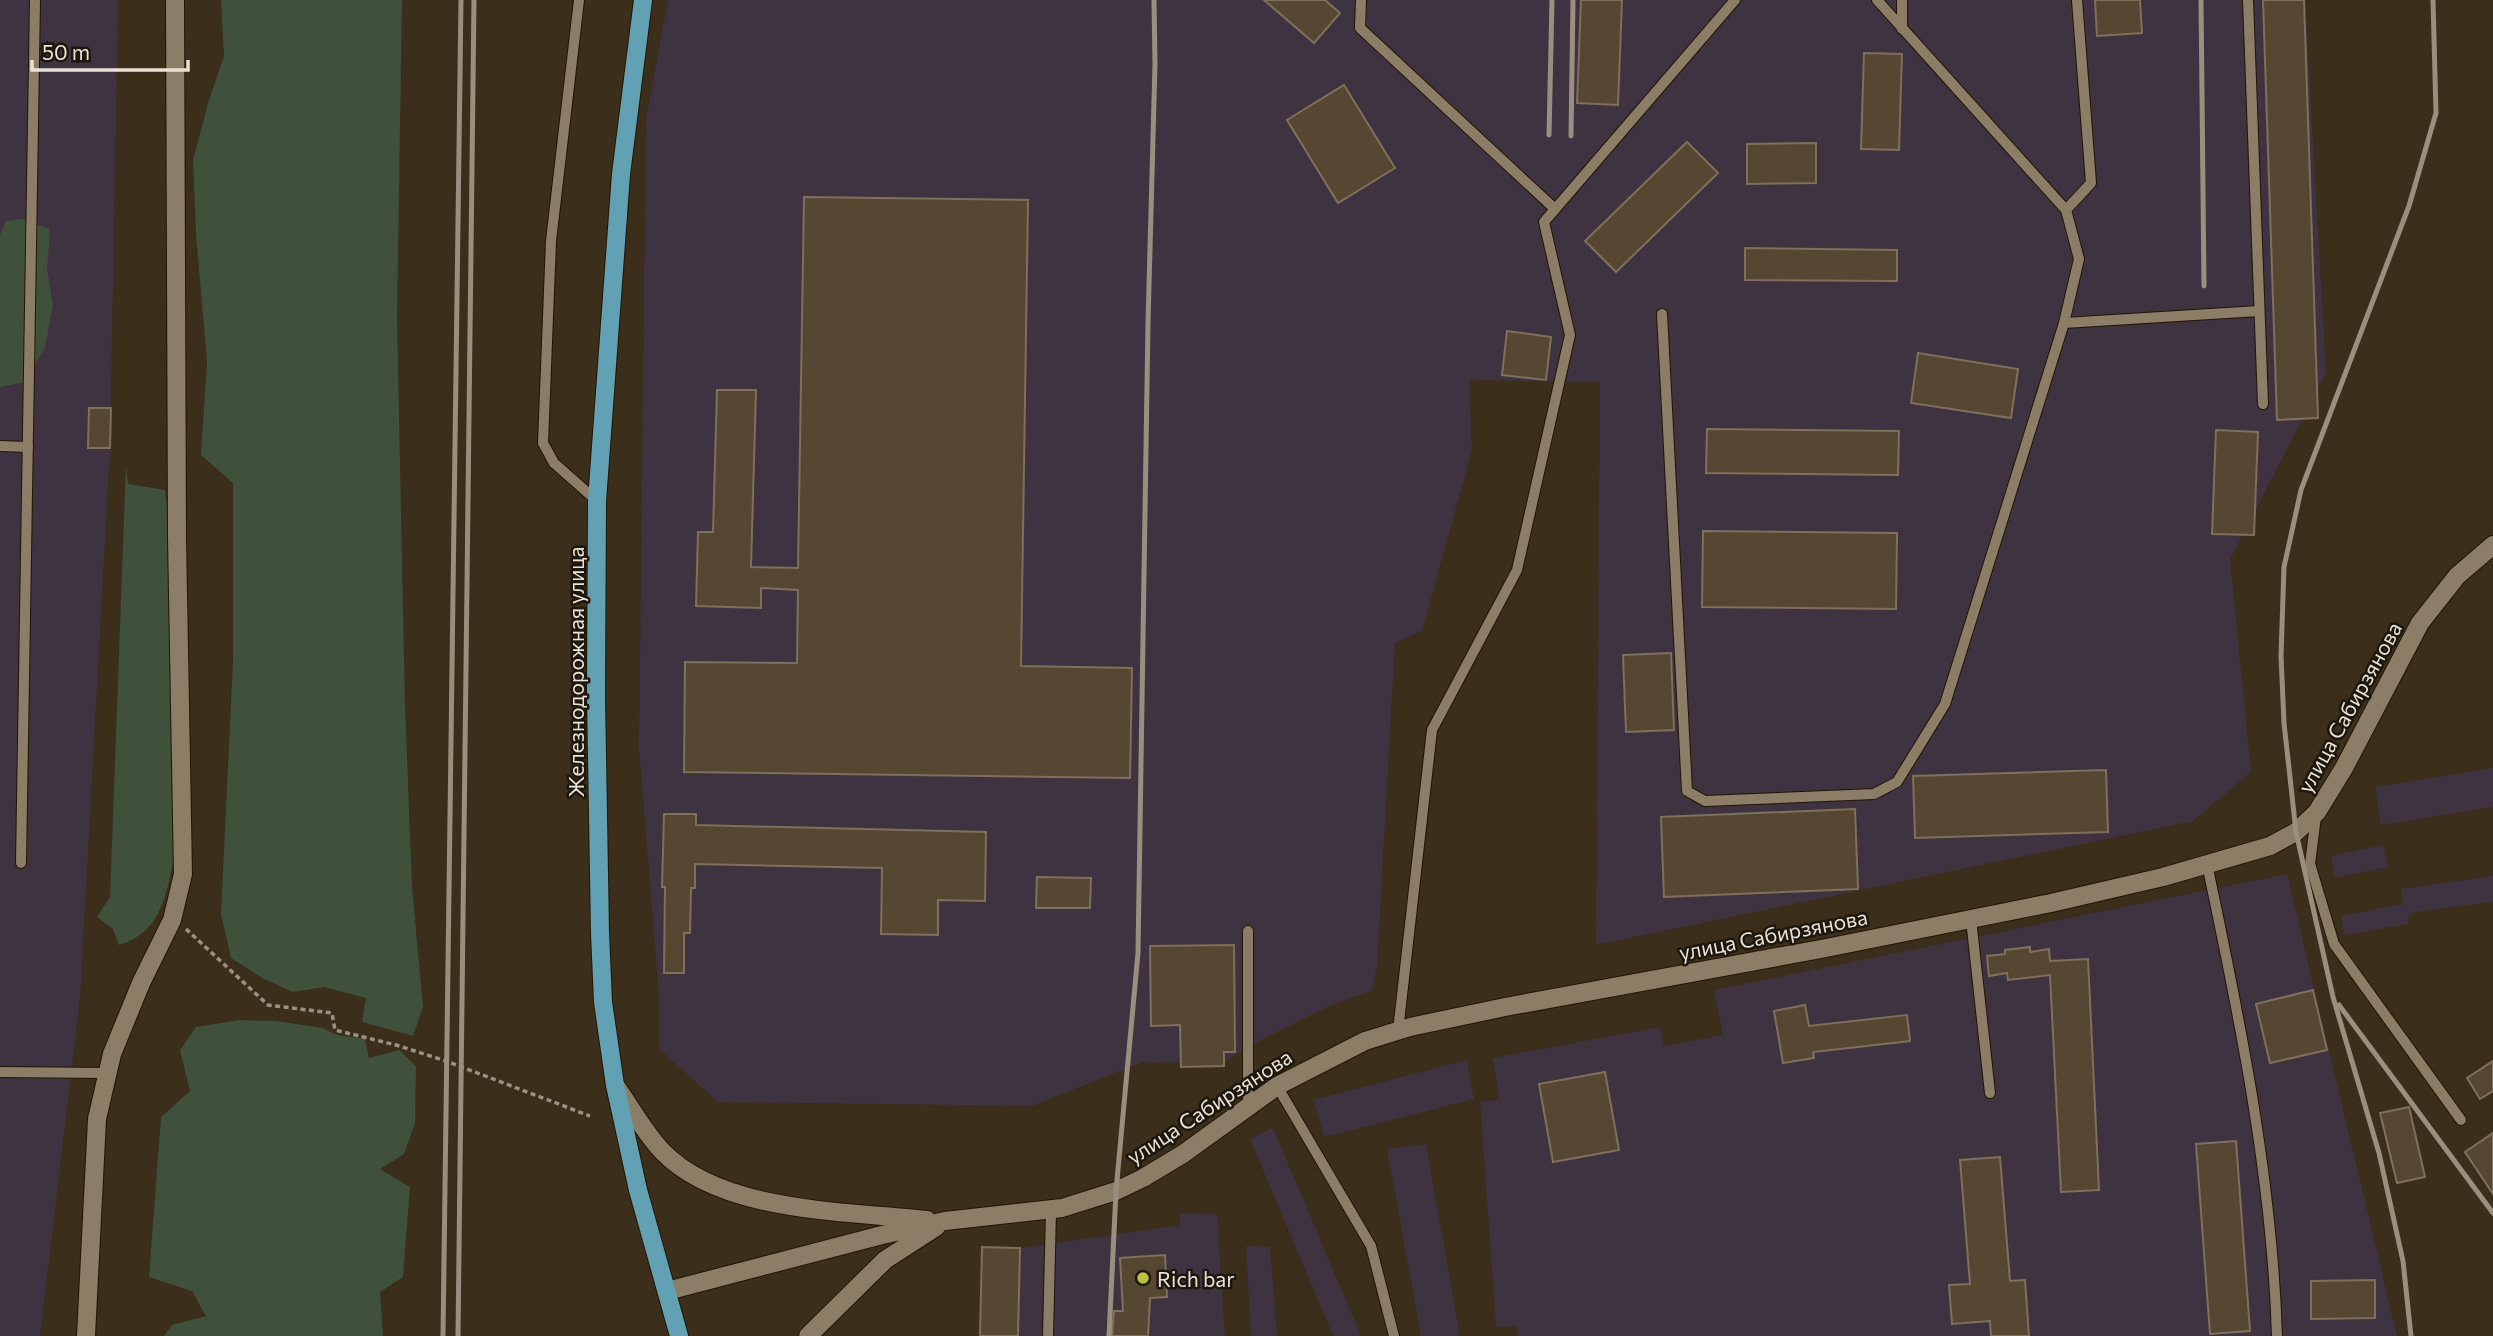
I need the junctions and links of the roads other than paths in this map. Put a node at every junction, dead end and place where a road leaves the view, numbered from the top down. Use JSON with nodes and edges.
{"nodes":[{"id":1,"x":35,"y":0,"type":"edge"},
{"id":2,"x":175,"y":0,"type":"edge"},
{"id":3,"x":579,"y":0,"type":"edge"},
{"id":4,"x":643,"y":0,"type":"edge"},
{"id":5,"x":1361,"y":0,"type":"edge"},
{"id":6,"x":1735,"y":0,"type":"edge"},
{"id":7,"x":1877,"y":0,"type":"edge"},
{"id":8,"x":1902,"y":0,"type":"edge"},
{"id":9,"x":2077,"y":0,"type":"edge"},
{"id":10,"x":2248,"y":0,"type":"edge"},
{"id":11,"x":1902,"y":29,"type":"junction"},
{"id":12,"x":1555,"y":209,"type":"junction"},
{"id":13,"x":2066,"y":210,"type":"junction"},
{"id":14,"x":2259,"y":310,"type":"junction"},
{"id":15,"x":1662,"y":314,"type":"dead end"},
{"id":16,"x":2064,"y":323,"type":"junction"},
{"id":17,"x":2263,"y":404,"type":"dead end"},
{"id":18,"x":0,"y":446,"type":"edge"},
{"id":19,"x":28,"y":447,"type":"junction"},
{"id":20,"x":597,"y":501,"type":"junction"},
{"id":21,"x":2493,"y":545,"type":"edge"},
{"id":22,"x":2317,"y":812,"type":"junction"},
{"id":23,"x":21,"y":863,"type":"dead end"},
{"id":24,"x":2207,"y":864,"type":"junction"},
{"id":25,"x":1971,"y":919,"type":"junction"},
{"id":26,"x":1248,"y":930,"type":"dead end"},
{"id":27,"x":1398,"y":1031,"type":"junction"},
{"id":28,"x":0,"y":1072,"type":"edge"},
{"id":29,"x":107,"y":1073,"type":"junction"},
{"id":30,"x":615,"y":1085,"type":"junction"},
{"id":31,"x":1277,"y":1086,"type":"junction"},
{"id":32,"x":1990,"y":1093,"type":"dead end"},
{"id":33,"x":1248,"y":1107,"type":"junction"},
{"id":34,"x":2461,"y":1120,"type":"dead end"},
{"id":35,"x":1051,"y":1210,"type":"junction"},
{"id":36,"x":945,"y":1222,"type":"junction"},
{"id":37,"x":667,"y":1291,"type":"junction"},
{"id":38,"x":86,"y":1336,"type":"edge"},
{"id":39,"x":679,"y":1336,"type":"edge"},
{"id":40,"x":808,"y":1336,"type":"edge"},
{"id":41,"x":1048,"y":1336,"type":"edge"},
{"id":42,"x":1394,"y":1336,"type":"edge"},
{"id":43,"x":2277,"y":1336,"type":"edge"}],
"edges":[{"from":1,"to":19,"type":"lane"},
{"from":2,"to":29,"type":"street"},
{"from":3,"to":20,"type":"lane"},
{"from":4,"to":20,"type":"main road","name":"Железнодорожная улица"},
{"from":5,"to":12,"type":"lane"},
{"from":6,"to":12,"type":"lane"},
{"from":7,"to":11,"type":"lane"},
{"from":8,"to":11,"type":"lane"},
{"from":9,"to":13,"type":"lane"},
{"from":10,"to":14,"type":"lane"},
{"from":11,"to":13,"type":"lane"},
{"from":12,"to":27,"type":"lane"},
{"from":13,"to":16,"type":"lane"},
{"from":14,"to":16,"type":"lane"},
{"from":14,"to":17,"type":"lane"},
{"from":15,"to":16,"type":"lane"},
{"from":18,"to":19,"type":"lane"},
{"from":19,"to":23,"type":"lane"},
{"from":20,"to":30,"type":"main road","name":"Железнодорожная улица"},
{"from":21,"to":22,"type":"street","name":"улица Сабирзянова"},
{"from":22,"to":24,"type":"street","name":"улица Сабирзянова"},
{"from":22,"to":34,"type":"lane"},
{"from":24,"to":25,"type":"street","name":"улица Сабирзянова"},
{"from":24,"to":43,"type":"lane"},
{"from":25,"to":27,"type":"street","name":"улица Сабирзянова"},
{"from":25,"to":32,"type":"lane"},
{"from":26,"to":33,"type":"lane"},
{"from":27,"to":31,"type":"street","name":"улица Сабирзянова"},
{"from":28,"to":29,"type":"lane"},
{"from":29,"to":38,"type":"street"},
{"from":30,"to":36,"type":"street"},
{"from":30,"to":37,"type":"main road","name":"Железнодорожная улица"},
{"from":31,"to":33,"type":"street","name":"улица Сабирзянова"},
{"from":31,"to":42,"type":"lane"},
{"from":33,"to":35,"type":"street","name":"улица Сабирзянова"},
{"from":35,"to":36,"type":"street","name":"улица Сабирзянова"},
{"from":35,"to":41,"type":"lane"},
{"from":36,"to":37,"type":"street"},
{"from":36,"to":40,"type":"street"},
{"from":37,"to":39,"type":"main road","name":"Железнодорожная улица"}]}
